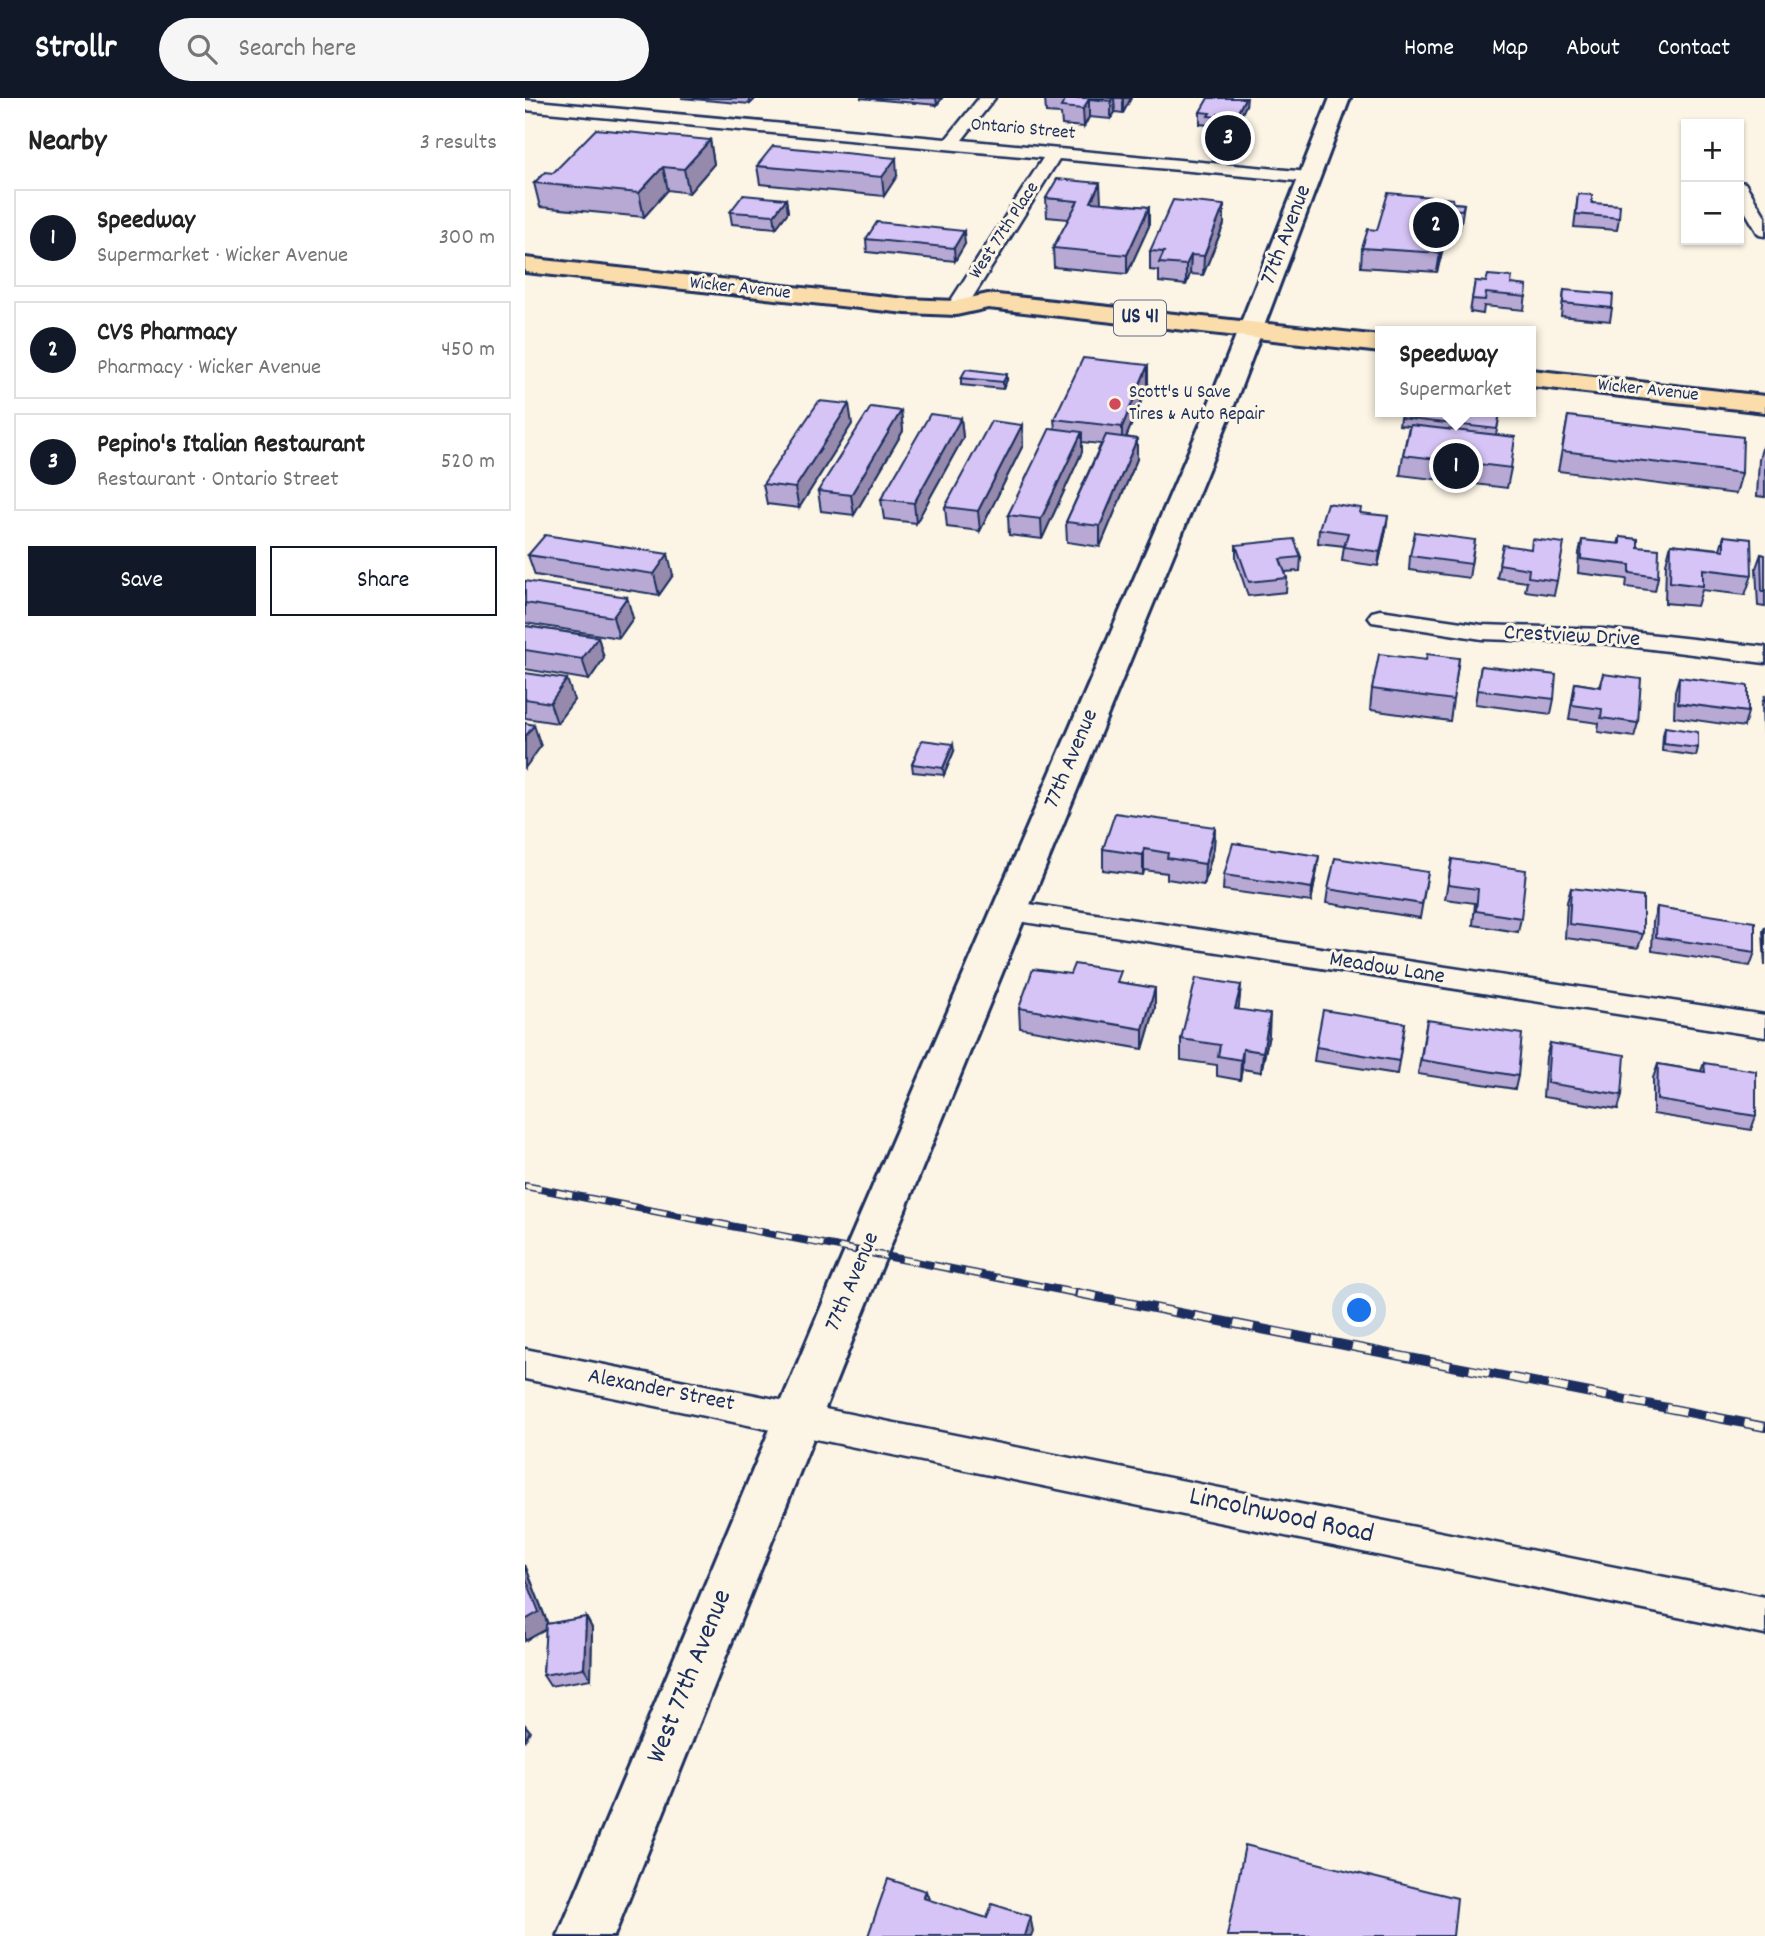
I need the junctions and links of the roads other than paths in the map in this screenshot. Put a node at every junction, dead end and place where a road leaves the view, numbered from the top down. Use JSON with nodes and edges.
{"nodes":[{"id":1,"x":986,"y":98,"type":"edge"},
{"id":2,"x":1340,"y":98,"type":"edge"},
{"id":3,"x":525,"y":105,"type":"edge"},
{"id":4,"x":950,"y":145,"type":"junction"},
{"id":5,"x":1054,"y":154,"type":"junction"},
{"id":6,"x":1309,"y":177,"type":"junction"},
{"id":7,"x":1744,"y":195,"type":"edge"},
{"id":8,"x":1765,"y":231,"type":"edge"},
{"id":9,"x":525,"y":265,"type":"edge"},
{"id":10,"x":955,"y":308,"type":"junction"},
{"id":11,"x":1247,"y":339,"type":"junction"},
{"id":12,"x":1375,"y":344,"type":"edge"},
{"id":13,"x":1536,"y":360,"type":"edge"},
{"id":14,"x":1375,"y":362,"type":"edge"},
{"id":15,"x":1536,"y":379,"type":"edge"},
{"id":16,"x":1765,"y":383,"type":"edge"},
{"id":17,"x":1765,"y":404,"type":"edge"},
{"id":18,"x":1380,"y":617,"type":"dead end"},
{"id":19,"x":1765,"y":656,"type":"edge"},
{"id":20,"x":1009,"y":911,"type":"junction"},
{"id":21,"x":1765,"y":1026,"type":"edge"},
{"id":22,"x":525,"y":1364,"type":"edge"},
{"id":23,"x":797,"y":1418,"type":"junction"},
{"id":24,"x":1765,"y":1616,"type":"edge"},
{"id":25,"x":586,"y":1936,"type":"edge"}],
"edges":[{"from":1,"to":4,"type":"street"},
{"from":2,"to":6,"type":"street","name":"77th Avenue"},
{"from":3,"to":4,"type":"street","name":"Ontario Street"},
{"from":4,"to":5,"type":"street","name":"Ontario Street"},
{"from":5,"to":6,"type":"street","name":"Ontario Street"},
{"from":5,"to":10,"type":"street","name":"West 77th Place"},
{"from":6,"to":11,"type":"street","name":"77th Avenue"},
{"from":7,"to":8,"type":"street"},
{"from":9,"to":10,"type":"highway","name":"Wicker Avenue","number":"US 41"},
{"from":10,"to":11,"type":"highway","name":"Wicker Avenue","number":"US 41"},
{"from":11,"to":12,"type":"highway","name":"Wicker Avenue","number":"US 41"},
{"from":11,"to":14,"type":"highway","name":"Wicker Avenue","number":"US 41"},
{"from":11,"to":20,"type":"street","name":"77th Avenue"},
{"from":13,"to":16,"type":"highway","name":"Wicker Avenue"},
{"from":15,"to":17,"type":"highway","name":"Wicker Avenue"},
{"from":18,"to":19,"type":"street","name":"Crestview Drive"},
{"from":20,"to":21,"type":"street","name":"Meadow Lane"},
{"from":20,"to":23,"type":"street","name":"77th Avenue"},
{"from":22,"to":23,"type":"street","name":"Alexander Street"},
{"from":23,"to":24,"type":"street","name":"Lincolnwood Road"},
{"from":23,"to":25,"type":"street","name":"West 77th Avenue"}]}
